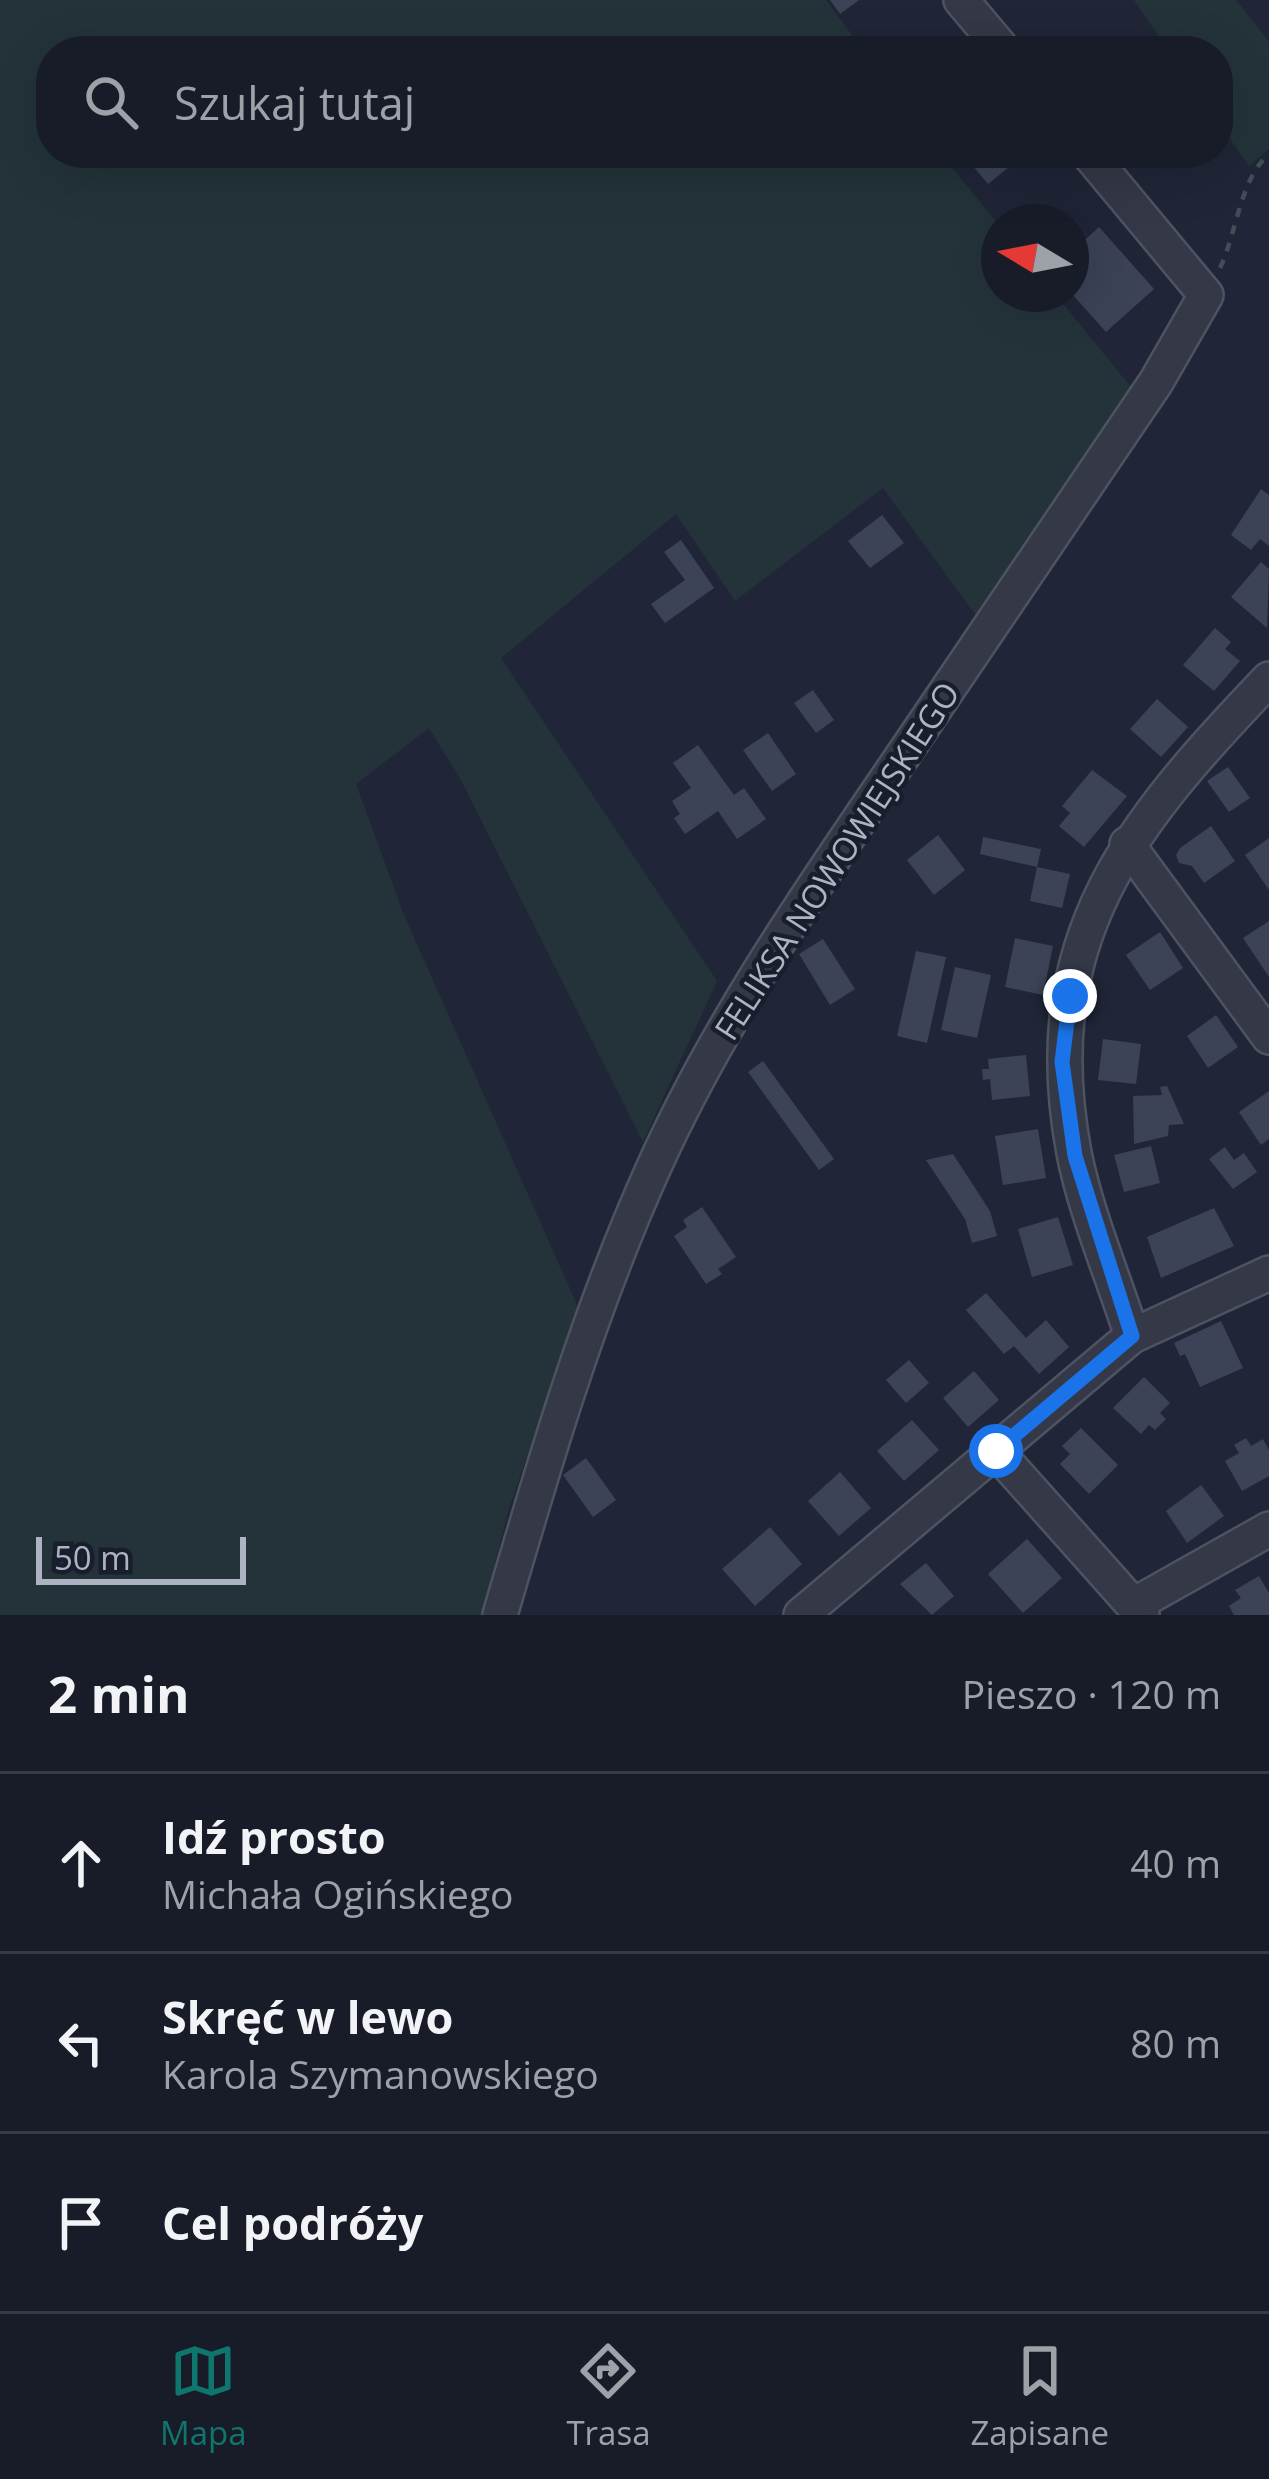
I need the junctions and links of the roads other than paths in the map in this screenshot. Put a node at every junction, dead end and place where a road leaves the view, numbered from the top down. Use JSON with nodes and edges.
{"nodes":[{"id":1,"x":961,"y":0,"type":"edge"},
{"id":2,"x":991,"y":36,"type":"edge"},
{"id":3,"x":1100,"y":168,"type":"edge"},
{"id":4,"x":1269,"y":679,"type":"edge"},
{"id":5,"x":1127,"y":844,"type":"junction"},
{"id":6,"x":1269,"y":1037,"type":"edge"},
{"id":7,"x":1269,"y":1274,"type":"edge"},
{"id":8,"x":1132,"y":1336,"type":"junction"},
{"id":9,"x":996,"y":1451,"type":"junction"},
{"id":10,"x":1269,"y":1528,"type":"edge"},
{"id":11,"x":1138,"y":1610,"type":"edge"},
{"id":12,"x":500,"y":1615,"type":"edge"},
{"id":13,"x":801,"y":1615,"type":"edge"}],
"edges":[{"from":1,"to":2,"type":"street"},
{"from":3,"to":12,"type":"street","name":"FELIKSA NOWOWIEJSKIEGO"},
{"from":4,"to":5,"type":"street"},
{"from":5,"to":6,"type":"street"},
{"from":5,"to":8,"type":"street"},
{"from":7,"to":8,"type":"street"},
{"from":8,"to":9,"type":"street"},
{"from":9,"to":11,"type":"street"},
{"from":9,"to":13,"type":"street"},
{"from":10,"to":11,"type":"street"}]}
